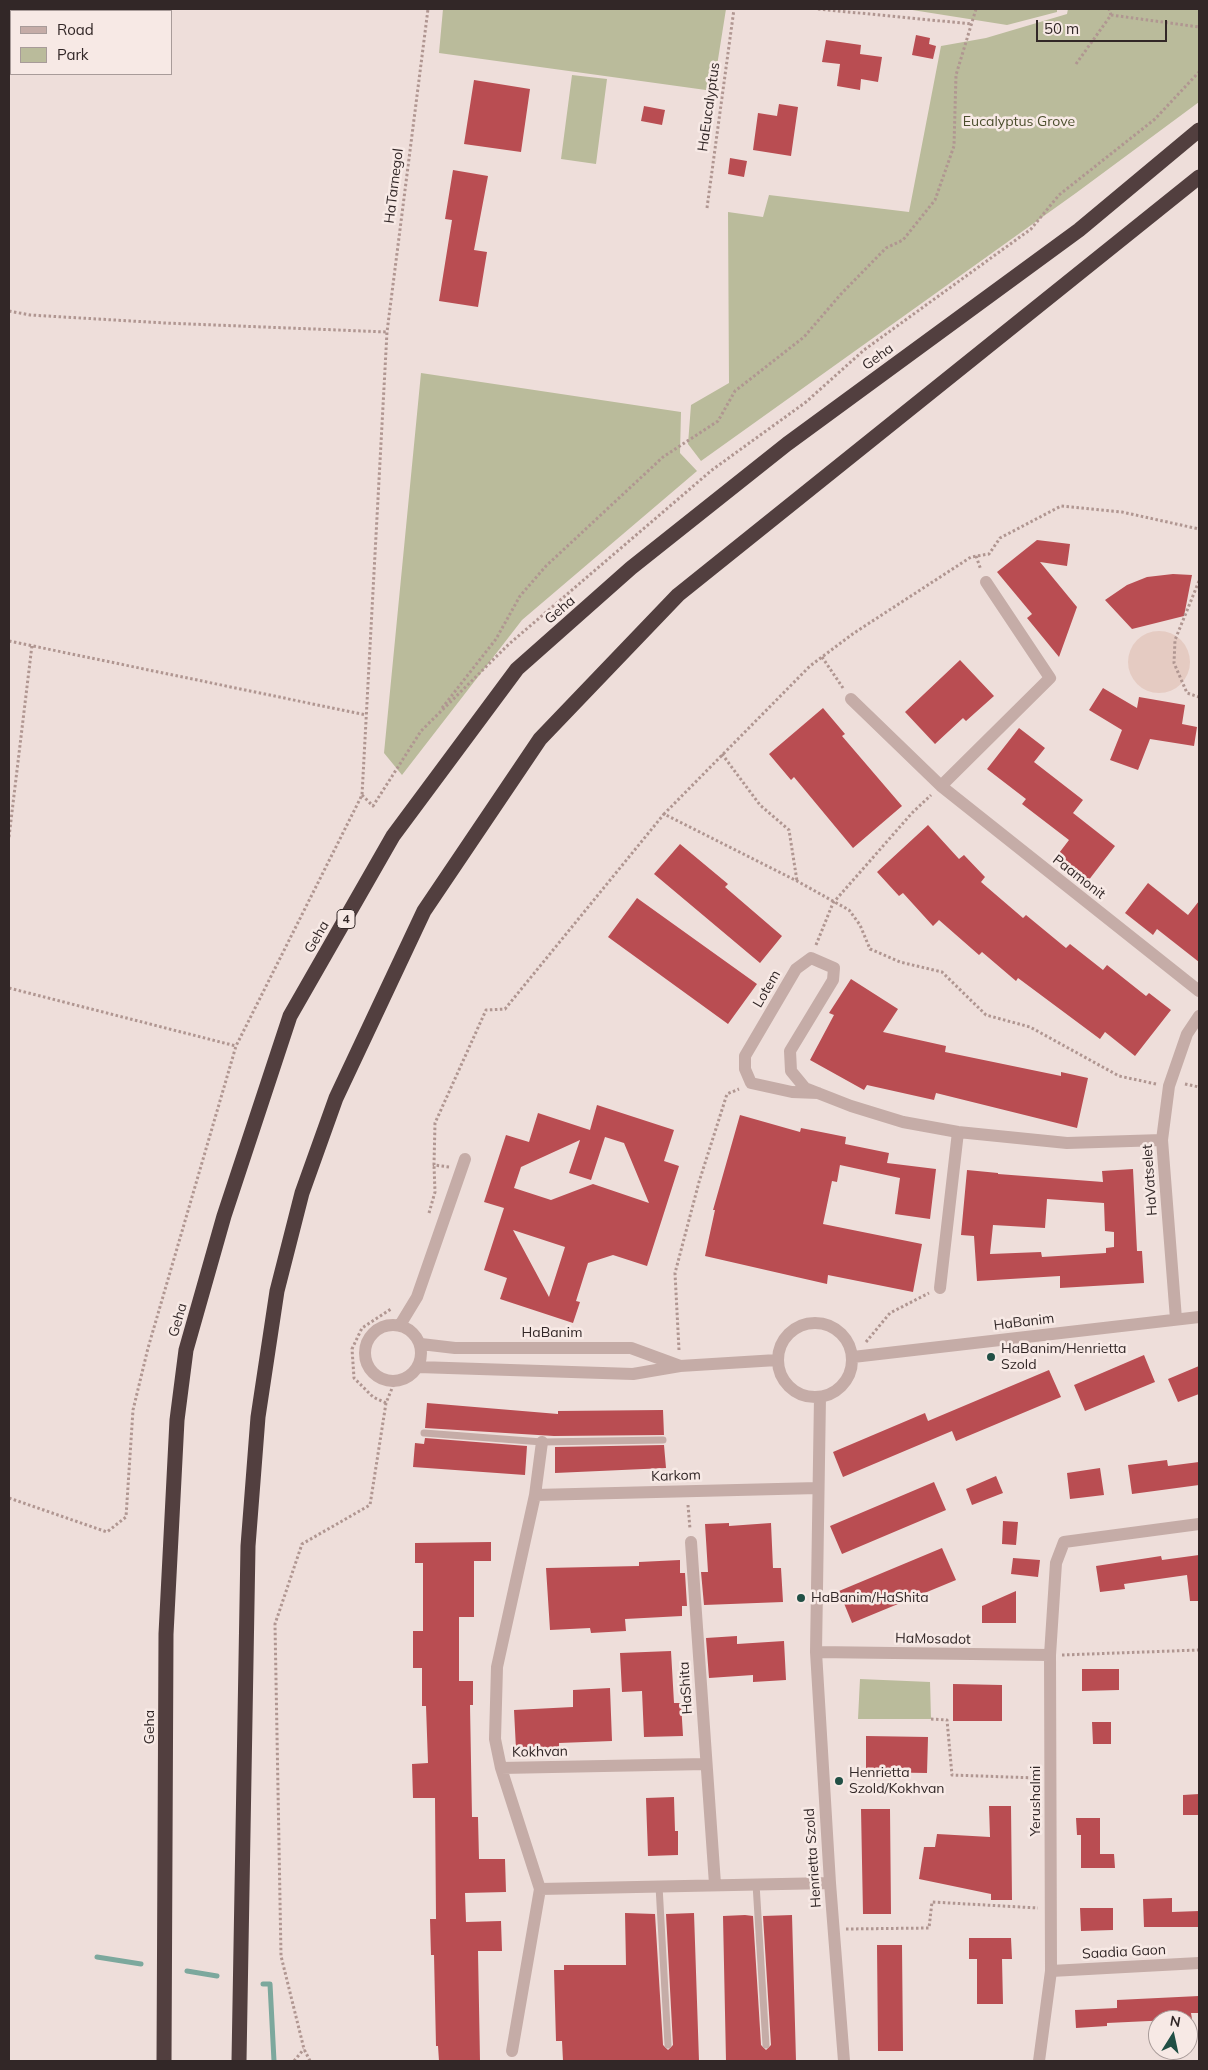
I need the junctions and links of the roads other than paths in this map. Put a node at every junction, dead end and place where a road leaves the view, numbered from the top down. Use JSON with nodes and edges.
{"nodes":[{"id":1,"x":1199,"y":130,"type":"edge"},
{"id":2,"x":1199,"y":177,"type":"edge"},
{"id":3,"x":986,"y":582,"type":"dead end"},
{"id":4,"x":851,"y":699,"type":"road end"},
{"id":5,"x":941,"y":786,"type":"junction"},
{"id":6,"x":1199,"y":991,"type":"edge"},
{"id":7,"x":1199,"y":1016,"type":"edge"},
{"id":8,"x":818,"y":1093,"type":"junction"},
{"id":9,"x":958,"y":1132,"type":"junction"},
{"id":10,"x":1162,"y":1140,"type":"junction"},
{"id":11,"x":463,"y":1163,"type":"road end"},
{"id":12,"x":940,"y":1288,"type":"road end"},
{"id":13,"x":1199,"y":1317,"type":"edge"},
{"id":14,"x":1176,"y":1319,"type":"junction"},
{"id":15,"x":400,"y":1325,"type":"junction"},
{"id":16,"x":420,"y":1344,"type":"junction"},
{"id":17,"x":853,"y":1358,"type":"junction"},
{"id":18,"x":778,"y":1360,"type":"junction"},
{"id":19,"x":680,"y":1366,"type":"junction"},
{"id":20,"x":418,"y":1367,"type":"junction"},
{"id":21,"x":820,"y":1397,"type":"junction"},
{"id":22,"x":424,"y":1433,"type":"dead end"},
{"id":23,"x":663,"y":1440,"type":"dead end"},
{"id":24,"x":542,"y":1442,"type":"junction"},
{"id":25,"x":818,"y":1488,"type":"junction"},
{"id":26,"x":535,"y":1495,"type":"junction"},
{"id":27,"x":1199,"y":1524,"type":"edge"},
{"id":28,"x":691,"y":1542,"type":"road end"},
{"id":29,"x":816,"y":1652,"type":"junction"},
{"id":30,"x":1050,"y":1655,"type":"junction"},
{"id":31,"x":706,"y":1764,"type":"junction"},
{"id":32,"x":501,"y":1768,"type":"junction"},
{"id":33,"x":830,"y":1883,"type":"junction"},
{"id":34,"x":715,"y":1884,"type":"junction"},
{"id":35,"x":756,"y":1884,"type":"junction"},
{"id":36,"x":659,"y":1886,"type":"junction"},
{"id":37,"x":540,"y":1889,"type":"junction"},
{"id":38,"x":1199,"y":1963,"type":"edge"},
{"id":39,"x":1051,"y":1971,"type":"junction"},
{"id":40,"x":668,"y":2045,"type":"dead end"},
{"id":41,"x":766,"y":2045,"type":"dead end"},
{"id":42,"x":512,"y":2051,"type":"dead end"},
{"id":43,"x":164,"y":2061,"type":"edge"},
{"id":44,"x":239,"y":2061,"type":"edge"},
{"id":45,"x":844,"y":2061,"type":"edge"},
{"id":46,"x":1039,"y":2061,"type":"edge"}],
"edges":[{"from":1,"to":43,"type":"highway","name":"Geha","number":"4"},
{"from":2,"to":44,"type":"highway"},
{"from":3,"to":5,"type":"street"},
{"from":4,"to":5,"type":"street","name":"Paamonit"},
{"from":5,"to":6,"type":"street","name":"Paamonit"},
{"from":7,"to":10,"type":"street","name":"HaVatselet"},
{"from":8,"to":8,"type":"street","name":"Lotem"},
{"from":8,"to":9,"type":"street"},
{"from":9,"to":10,"type":"street"},
{"from":9,"to":12,"type":"street"},
{"from":10,"to":14,"type":"street","name":"HaVatselet"},
{"from":11,"to":15,"type":"street"},
{"from":13,"to":14,"type":"street","name":"HaBanim"},
{"from":14,"to":17,"type":"street","name":"HaBanim"},
{"from":15,"to":16,"type":"street"},
{"from":15,"to":20,"type":"street"},
{"from":16,"to":19,"type":"street","name":"HaBanim"},
{"from":16,"to":20,"type":"street"},
{"from":17,"to":18,"type":"street"},
{"from":17,"to":21,"type":"street"},
{"from":18,"to":19,"type":"street","name":"HaBanim"},
{"from":18,"to":21,"type":"street"},
{"from":19,"to":20,"type":"street","name":"HaBanim"},
{"from":21,"to":25,"type":"street"},
{"from":22,"to":24,"type":"lane"},
{"from":23,"to":24,"type":"lane"},
{"from":24,"to":26,"type":"street"},
{"from":25,"to":26,"type":"street","name":"Karkom"},
{"from":25,"to":29,"type":"street"},
{"from":26,"to":32,"type":"street"},
{"from":27,"to":30,"type":"street","name":"Yerushalmi"},
{"from":28,"to":31,"type":"street","name":"HaShita"},
{"from":29,"to":30,"type":"street","name":"HaMosadot"},
{"from":29,"to":33,"type":"street","name":"Henrietta Szold"},
{"from":30,"to":39,"type":"street","name":"Yerushalmi"},
{"from":31,"to":32,"type":"street","name":"Kokhvan"},
{"from":31,"to":34,"type":"street","name":"HaShita"},
{"from":32,"to":37,"type":"street","name":"Kokhvan"},
{"from":33,"to":35,"type":"street"},
{"from":33,"to":45,"type":"street","name":"Henrietta Szold"},
{"from":34,"to":35,"type":"street"},
{"from":34,"to":36,"type":"street"},
{"from":35,"to":41,"type":"lane"},
{"from":36,"to":37,"type":"street"},
{"from":36,"to":40,"type":"lane"},
{"from":37,"to":42,"type":"street","name":"Kokhvan"},
{"from":38,"to":39,"type":"street","name":"Saadia Gaon"},
{"from":39,"to":46,"type":"street","name":"Yerushalmi"}]}
